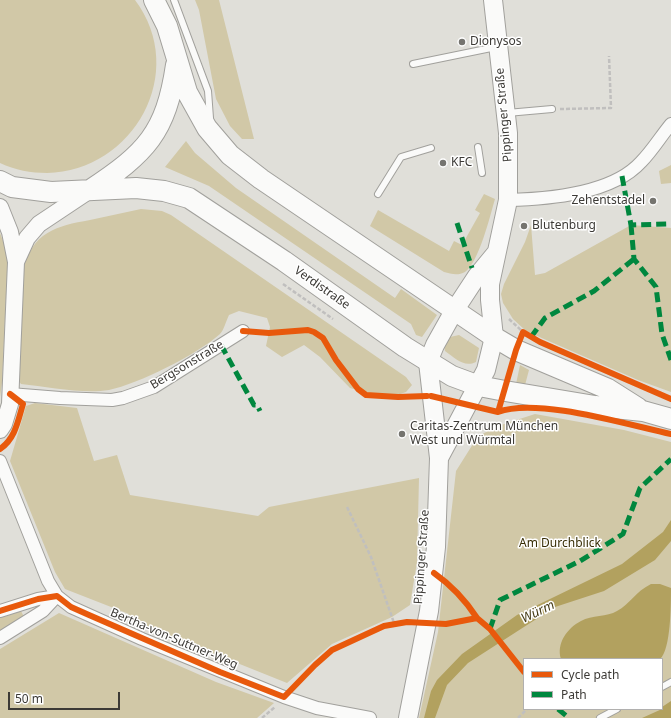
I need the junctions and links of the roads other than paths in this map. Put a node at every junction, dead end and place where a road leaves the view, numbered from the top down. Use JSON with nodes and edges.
{"nodes":[{"id":1,"x":154,"y":0,"type":"edge"},
{"id":2,"x":174,"y":0,"type":"edge"},
{"id":3,"x":492,"y":0,"type":"edge"},
{"id":4,"x":498,"y":47,"type":"junction"},
{"id":5,"x":177,"y":58,"type":"junction"},
{"id":6,"x":413,"y":64,"type":"dead end"},
{"id":7,"x":552,"y":109,"type":"road end"},
{"id":8,"x":505,"y":113,"type":"junction"},
{"id":9,"x":671,"y":124,"type":"edge"},
{"id":10,"x":211,"y":132,"type":"junction"},
{"id":11,"x":478,"y":147,"type":"dead end"},
{"id":12,"x":431,"y":148,"type":"dead end"},
{"id":13,"x":482,"y":173,"type":"dead end"},
{"id":14,"x":0,"y":181,"type":"edge"},
{"id":15,"x":90,"y":190,"type":"junction"},
{"id":16,"x":378,"y":194,"type":"dead end"},
{"id":17,"x":508,"y":200,"type":"junction"},
{"id":18,"x":0,"y":207,"type":"edge"},
{"id":19,"x":496,"y":253,"type":"junction"},
{"id":20,"x":16,"y":262,"type":"junction"},
{"id":21,"x":454,"y":311,"type":"junction"},
{"id":22,"x":243,"y":331,"type":"dead end"},
{"id":23,"x":494,"y":338,"type":"junction"},
{"id":24,"x":428,"y":362,"type":"junction"},
{"id":25,"x":479,"y":386,"type":"junction"},
{"id":26,"x":10,"y":394,"type":"junction"},
{"id":27,"x":643,"y":411,"type":"junction"},
{"id":28,"x":671,"y":419,"type":"edge"},
{"id":29,"x":0,"y":430,"type":"edge"},
{"id":30,"x":439,"y":458,"type":"junction"},
{"id":31,"x":0,"y":461,"type":"edge"},
{"id":32,"x":57,"y":596,"type":"junction"},
{"id":33,"x":0,"y":611,"type":"edge"},
{"id":34,"x":0,"y":638,"type":"edge"},
{"id":35,"x":615,"y":710,"type":"edge"},
{"id":36,"x":602,"y":717,"type":"edge"},
{"id":37,"x":370,"y":718,"type":"edge"},
{"id":38,"x":408,"y":718,"type":"edge"}],
"edges":[{"from":1,"to":5,"type":"main road","name":"Verdistraße"},
{"from":2,"to":10,"type":"lane"},
{"from":3,"to":4,"type":"main road","name":"Pippinger Straße"},
{"from":4,"to":6,"type":"lane"},
{"from":4,"to":8,"type":"main road","name":"Pippinger Straße"},
{"from":5,"to":10,"type":"main road","name":"Verdistraße"},
{"from":5,"to":15,"type":"main road"},
{"from":7,"to":8,"type":"lane"},
{"from":8,"to":17,"type":"main road","name":"Pippinger Straße"},
{"from":9,"to":17,"type":"street"},
{"from":10,"to":21,"type":"main road","name":"Verdistraße"},
{"from":11,"to":13,"type":"lane"},
{"from":12,"to":16,"type":"lane"},
{"from":14,"to":15,"type":"main road","name":"Verdistraße"},
{"from":15,"to":20,"type":"street"},
{"from":15,"to":24,"type":"main road","name":"Verdistraße"},
{"from":17,"to":19,"type":"main road","name":"Pippinger Straße"},
{"from":18,"to":20,"type":"street"},
{"from":19,"to":21,"type":"main road","name":"Pippinger Straße"},
{"from":19,"to":23,"type":"main road","name":"Pippinger Straße"},
{"from":20,"to":26,"type":"street"},
{"from":21,"to":23,"type":"main road","name":"Verdistraße"},
{"from":21,"to":24,"type":"main road","name":"Pippinger Straße"},
{"from":22,"to":26,"type":"street","name":"Bergsonstraße"},
{"from":23,"to":25,"type":"main road","name":"Pippinger Straße"},
{"from":23,"to":27,"type":"main road","name":"Verdistraße"},
{"from":24,"to":25,"type":"main road","name":"Verdistraße"},
{"from":24,"to":30,"type":"main road","name":"Pippinger Straße"},
{"from":25,"to":27,"type":"main road","name":"Verdistraße"},
{"from":25,"to":30,"type":"main road","name":"Pippinger Straße"},
{"from":26,"to":29,"type":"street"},
{"from":27,"to":28,"type":"main road","name":"Verdistraße"},
{"from":30,"to":38,"type":"main road","name":"Pippinger Straße"},
{"from":31,"to":32,"type":"street","name":"Bertha-von-Suttner-Weg"},
{"from":32,"to":33,"type":"street"},
{"from":32,"to":34,"type":"street"},
{"from":32,"to":37,"type":"street","name":"Bertha-von-Suttner-Weg"},
{"from":35,"to":36,"type":"lane"}]}
